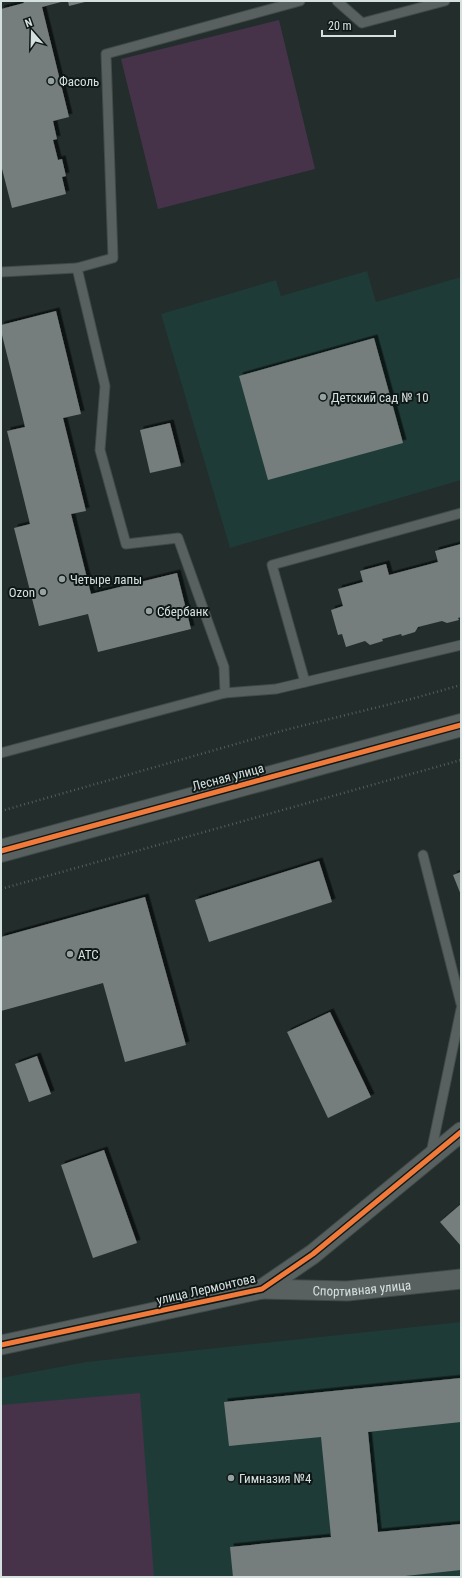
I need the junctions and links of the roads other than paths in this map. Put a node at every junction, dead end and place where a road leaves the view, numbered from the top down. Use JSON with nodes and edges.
{"nodes":[{"id":1,"x":300,"y":1,"type":"edge"},
{"id":2,"x":338,"y":1,"type":"edge"},
{"id":3,"x":445,"y":1,"type":"edge"},
{"id":4,"x":77,"y":268,"type":"junction"},
{"id":5,"x":1,"y":272,"type":"edge"},
{"id":6,"x":461,"y":513,"type":"edge"},
{"id":7,"x":461,"y":645,"type":"edge"},
{"id":8,"x":305,"y":682,"type":"junction"},
{"id":9,"x":225,"y":693,"type":"junction"},
{"id":10,"x":461,"y":724,"type":"edge"},
{"id":11,"x":1,"y":753,"type":"edge"},
{"id":12,"x":1,"y":852,"type":"edge"},
{"id":13,"x":424,"y":855,"type":"dead end"},
{"id":14,"x":461,"y":1004,"type":"edge"},
{"id":15,"x":461,"y":1009,"type":"edge"},
{"id":16,"x":461,"y":1132,"type":"edge"},
{"id":17,"x":430,"y":1157,"type":"junction"},
{"id":18,"x":461,"y":1279,"type":"edge"},
{"id":19,"x":262,"y":1289,"type":"junction"},
{"id":20,"x":1,"y":1345,"type":"edge"}],
"edges":[{"from":1,"to":4,"type":"lane"},
{"from":2,"to":3,"type":"lane"},
{"from":4,"to":5,"type":"lane"},
{"from":4,"to":9,"type":"lane"},
{"from":6,"to":8,"type":"lane"},
{"from":7,"to":8,"type":"lane"},
{"from":8,"to":9,"type":"lane"},
{"from":9,"to":11,"type":"lane"},
{"from":10,"to":12,"type":"street","name":"Лесная улица"},
{"from":13,"to":14,"type":"lane"},
{"from":15,"to":17,"type":"lane"},
{"from":16,"to":17,"type":"street","name":"улица Лермонтова"},
{"from":17,"to":19,"type":"street","name":"улица Лермонтова"},
{"from":18,"to":19,"type":"street","name":"Спортивная улица"},
{"from":19,"to":20,"type":"street","name":"улица Лермонтова"}]}
